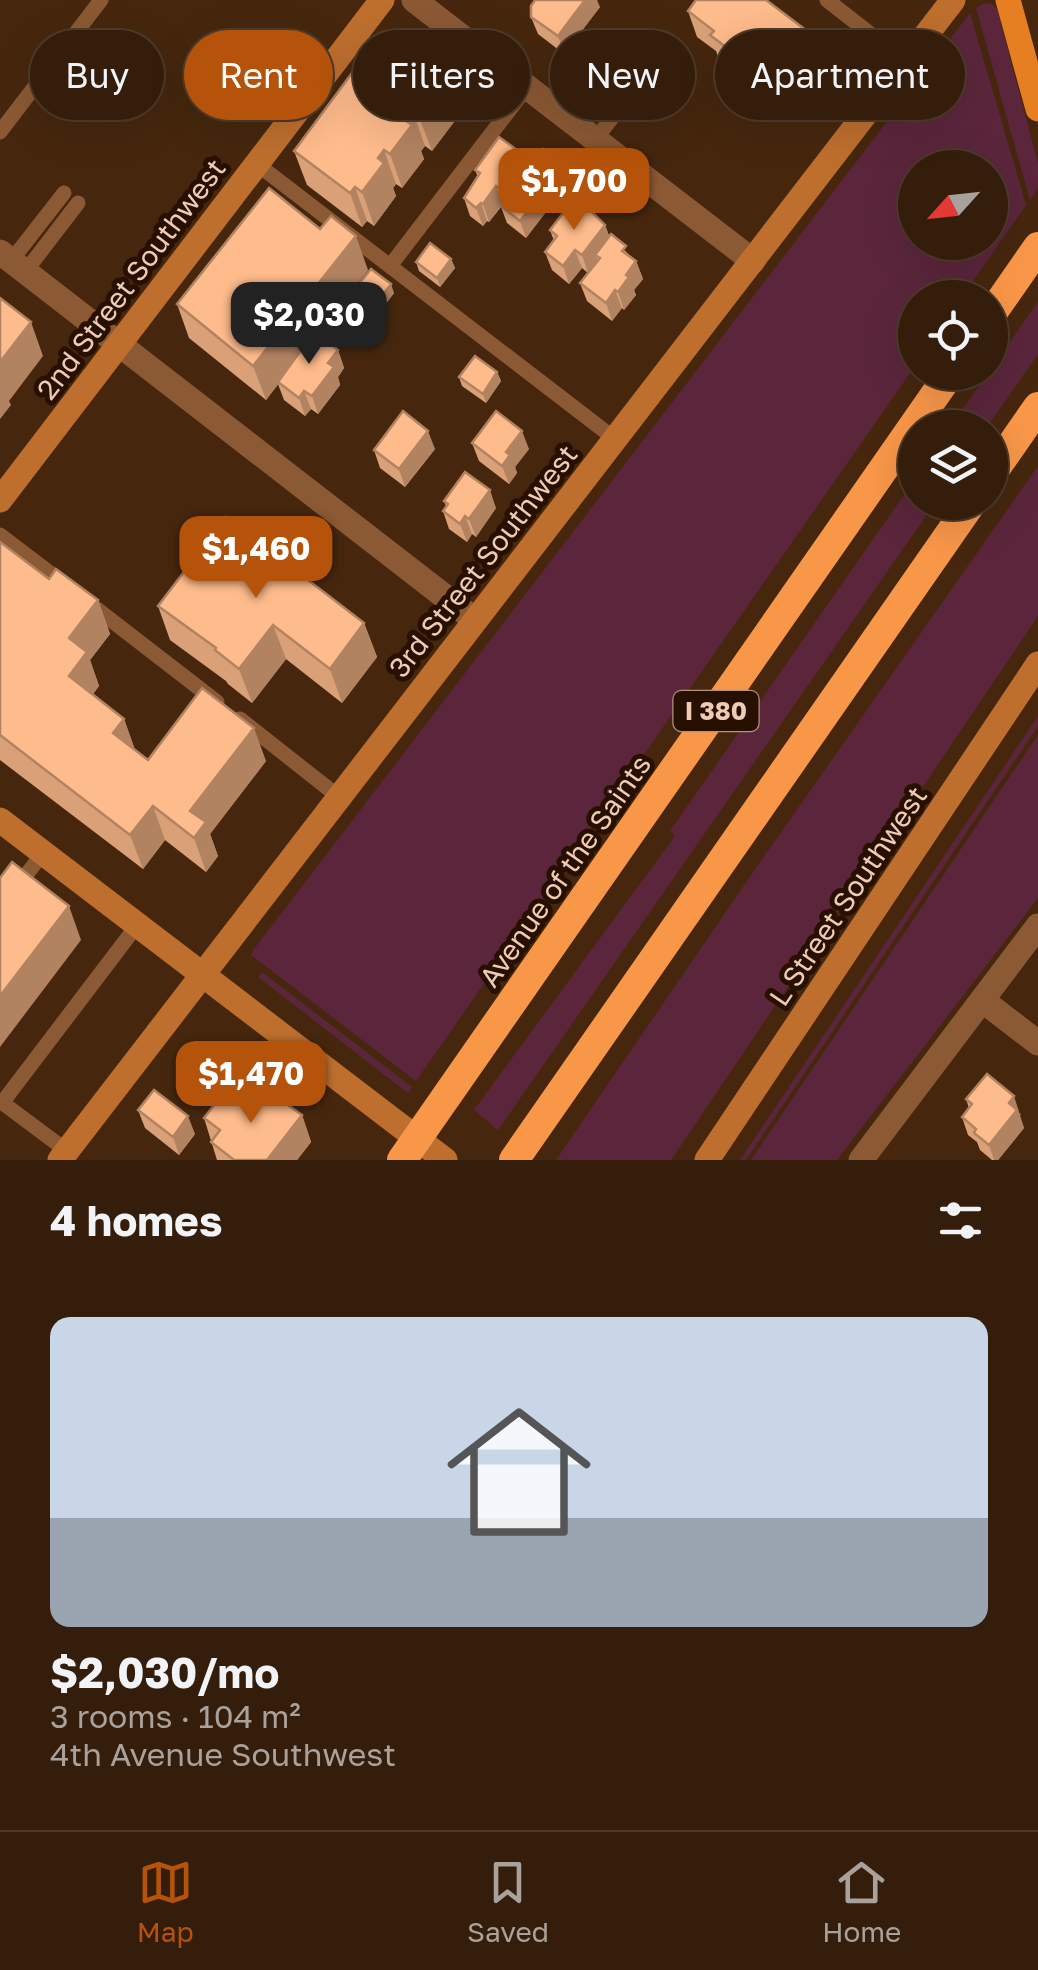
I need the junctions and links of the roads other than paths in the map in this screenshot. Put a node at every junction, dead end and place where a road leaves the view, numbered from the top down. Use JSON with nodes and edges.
{"nodes":[{"id":1,"x":102,"y":0,"type":"edge"},
{"id":2,"x":382,"y":0,"type":"edge"},
{"id":3,"x":414,"y":0,"type":"edge"},
{"id":4,"x":827,"y":0,"type":"edge"},
{"id":5,"x":954,"y":0,"type":"edge"},
{"id":6,"x":1008,"y":0,"type":"edge"},
{"id":7,"x":453,"y":30,"type":"edge"},
{"id":8,"x":865,"y":30,"type":"edge"},
{"id":9,"x":931,"y":30,"type":"edge"},
{"id":10,"x":530,"y":89,"type":"edge"},
{"id":11,"x":1038,"y":109,"type":"edge"},
{"id":12,"x":502,"y":120,"type":"edge"},
{"id":13,"x":610,"y":120,"type":"edge"},
{"id":14,"x":861,"y":120,"type":"edge"},
{"id":15,"x":0,"y":132,"type":"edge"},
{"id":16,"x":595,"y":140,"type":"junction"},
{"id":17,"x":257,"y":164,"type":"junction"},
{"id":18,"x":71,"y":198,"type":"dead end"},
{"id":19,"x":1038,"y":247,"type":"edge"},
{"id":20,"x":752,"y":260,"type":"junction"},
{"id":21,"x":12,"y":262,"type":"edge"},
{"id":22,"x":390,"y":266,"type":"junction"},
{"id":23,"x":1008,"y":291,"type":"edge"},
{"id":24,"x":118,"y":346,"type":"junction"},
{"id":25,"x":938,"y":390,"type":"edge"},
{"id":26,"x":1034,"y":414,"type":"edge"},
{"id":27,"x":616,"y":438,"type":"junction"},
{"id":28,"x":1008,"y":451,"type":"edge"},
{"id":29,"x":0,"y":500,"type":"edge"},
{"id":30,"x":959,"y":520,"type":"edge"},
{"id":31,"x":0,"y":535,"type":"edge"},
{"id":32,"x":475,"y":620,"type":"junction"},
{"id":33,"x":1038,"y":664,"type":"edge"},
{"id":34,"x":1028,"y":686,"type":"edge"},
{"id":35,"x":339,"y":797,"type":"junction"},
{"id":36,"x":0,"y":820,"type":"edge"},
{"id":37,"x":44,"y":852,"type":"junction"},
{"id":38,"x":0,"y":910,"type":"edge"},
{"id":39,"x":138,"y":924,"type":"junction"},
{"id":40,"x":1038,"y":926,"type":"edge"},
{"id":41,"x":203,"y":973,"type":"junction"},
{"id":42,"x":982,"y":1000,"type":"junction"},
{"id":43,"x":1038,"y":1043,"type":"edge"},
{"id":44,"x":1,"y":1102,"type":"edge"},
{"id":45,"x":64,"y":1156,"type":"edge"},
{"id":46,"x":402,"y":1160,"type":"edge"},
{"id":47,"x":445,"y":1160,"type":"edge"},
{"id":48,"x":514,"y":1160,"type":"edge"},
{"id":49,"x":707,"y":1160,"type":"edge"},
{"id":50,"x":861,"y":1160,"type":"edge"}],
"edges":[{"from":1,"to":15,"type":"lane"},
{"from":2,"to":17,"type":"main road","name":"2nd Street Southwest"},
{"from":3,"to":7,"type":"street"},
{"from":4,"to":8,"type":"lane"},
{"from":5,"to":9,"type":"main road","name":"3rd Street Southwest"},
{"from":6,"to":11,"type":"main road"},
{"from":10,"to":16,"type":"street"},
{"from":12,"to":22,"type":"lane"},
{"from":13,"to":16,"type":"lane"},
{"from":14,"to":20,"type":"main road","name":"3rd Street Southwest"},
{"from":16,"to":20,"type":"street"},
{"from":17,"to":22,"type":"lane"},
{"from":17,"to":24,"type":"main road","name":"2nd Street Southwest"},
{"from":18,"to":21,"type":"lane"},
{"from":19,"to":23,"type":"highway"},
{"from":20,"to":27,"type":"main road","name":"3rd Street Southwest"},
{"from":21,"to":24,"type":"street"},
{"from":22,"to":27,"type":"lane"},
{"from":24,"to":29,"type":"main road","name":"2nd Street Southwest"},
{"from":24,"to":32,"type":"street"},
{"from":25,"to":46,"type":"highway","name":"Avenue of the Saints","number":"I 380"},
{"from":26,"to":28,"type":"highway"},
{"from":27,"to":32,"type":"main road","name":"3rd Street Southwest"},
{"from":30,"to":48,"type":"highway"},
{"from":31,"to":35,"type":"lane"},
{"from":32,"to":35,"type":"main road","name":"3rd Street Southwest"},
{"from":33,"to":34,"type":"main road","name":"L Street Southwest"},
{"from":34,"to":49,"type":"main road","name":"L Street Southwest"},
{"from":35,"to":41,"type":"main road","name":"3rd Street Southwest"},
{"from":36,"to":37,"type":"main road"},
{"from":37,"to":38,"type":"lane"},
{"from":37,"to":39,"type":"main road"},
{"from":39,"to":41,"type":"main road"},
{"from":39,"to":44,"type":"lane"},
{"from":40,"to":42,"type":"street"},
{"from":41,"to":45,"type":"main road","name":"3rd Street Southwest"},
{"from":41,"to":47,"type":"main road"},
{"from":42,"to":43,"type":"street"},
{"from":42,"to":50,"type":"street"},
{"from":44,"to":45,"type":"lane"}]}
